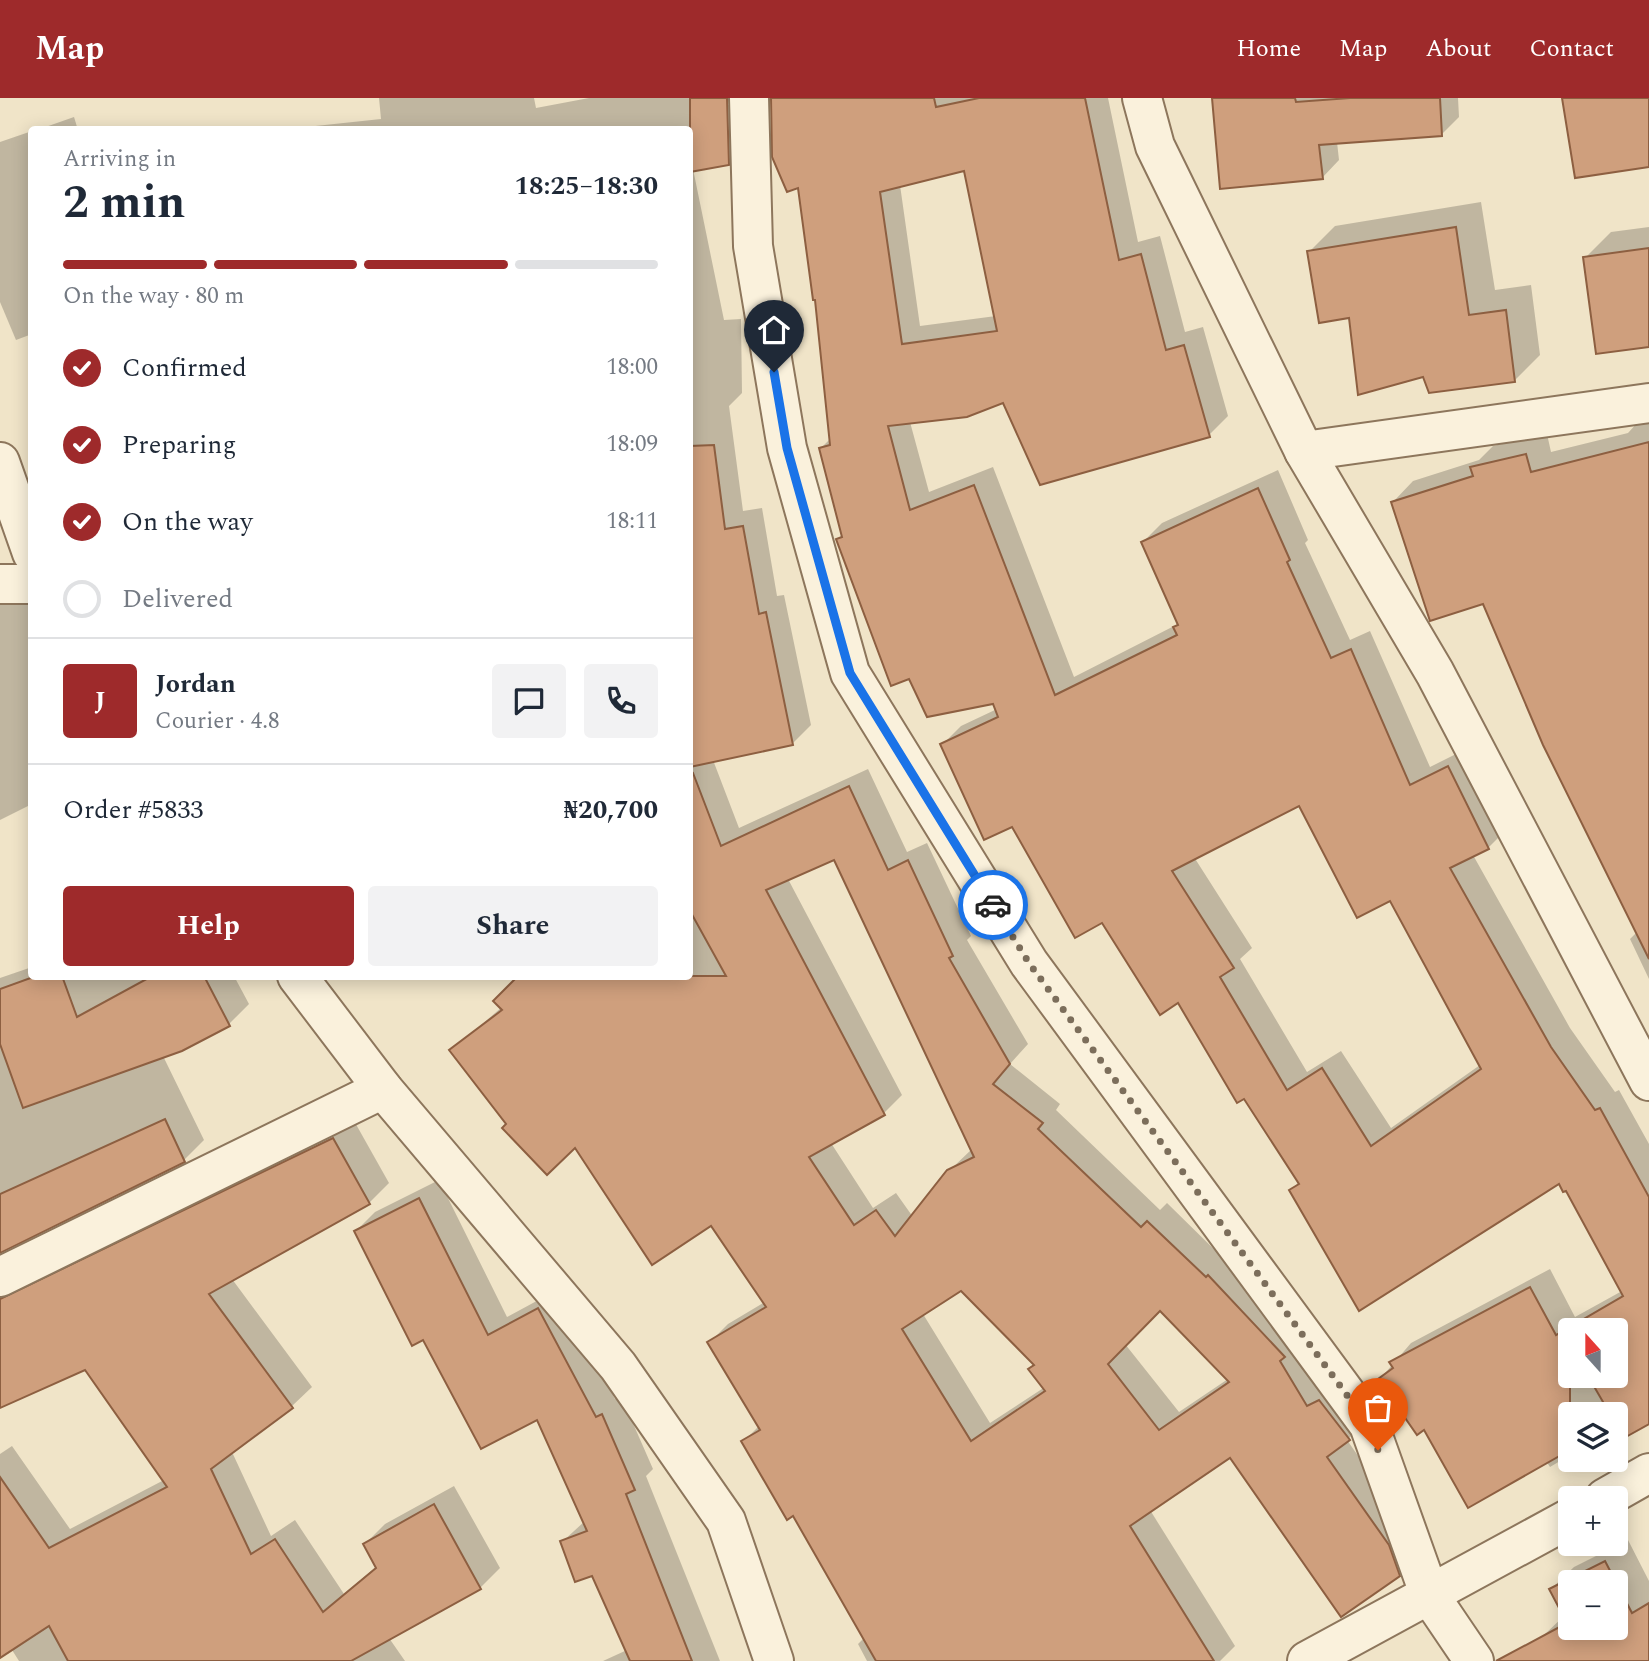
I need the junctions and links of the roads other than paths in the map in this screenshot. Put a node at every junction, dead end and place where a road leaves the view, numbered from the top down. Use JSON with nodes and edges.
{"nodes":[{"id":1,"x":749,"y":98,"type":"edge"},
{"id":2,"x":1142,"y":98,"type":"edge"},
{"id":3,"x":1649,"y":403,"type":"edge"},
{"id":4,"x":1304,"y":451,"type":"junction"},
{"id":5,"x":0,"y":461,"type":"edge"},
{"id":6,"x":28,"y":542,"type":"edge"},
{"id":7,"x":0,"y":584,"type":"edge"},
{"id":8,"x":28,"y":584,"type":"edge"},
{"id":9,"x":299,"y":980,"type":"edge"},
{"id":10,"x":1649,"y":1081,"type":"edge"},
{"id":11,"x":383,"y":1089,"type":"junction"},
{"id":12,"x":0,"y":1277,"type":"edge"},
{"id":13,"x":1649,"y":1473,"type":"edge"},
{"id":14,"x":1626,"y":1486,"type":"edge"},
{"id":15,"x":1558,"y":1525,"type":"edge"},
{"id":16,"x":1430,"y":1596,"type":"junction"},
{"id":17,"x":774,"y":1661,"type":"edge"},
{"id":18,"x":1307,"y":1661,"type":"edge"},
{"id":19,"x":1474,"y":1661,"type":"edge"}],
"edges":[{"from":1,"to":16,"type":"street"},
{"from":2,"to":4,"type":"street"},
{"from":3,"to":4,"type":"street"},
{"from":4,"to":10,"type":"street"},
{"from":5,"to":6,"type":"street"},
{"from":7,"to":8,"type":"street"},
{"from":9,"to":11,"type":"street"},
{"from":11,"to":12,"type":"street"},
{"from":11,"to":17,"type":"street"},
{"from":13,"to":14,"type":"street"},
{"from":15,"to":16,"type":"street"},
{"from":16,"to":18,"type":"street"},
{"from":16,"to":19,"type":"street"}]}
